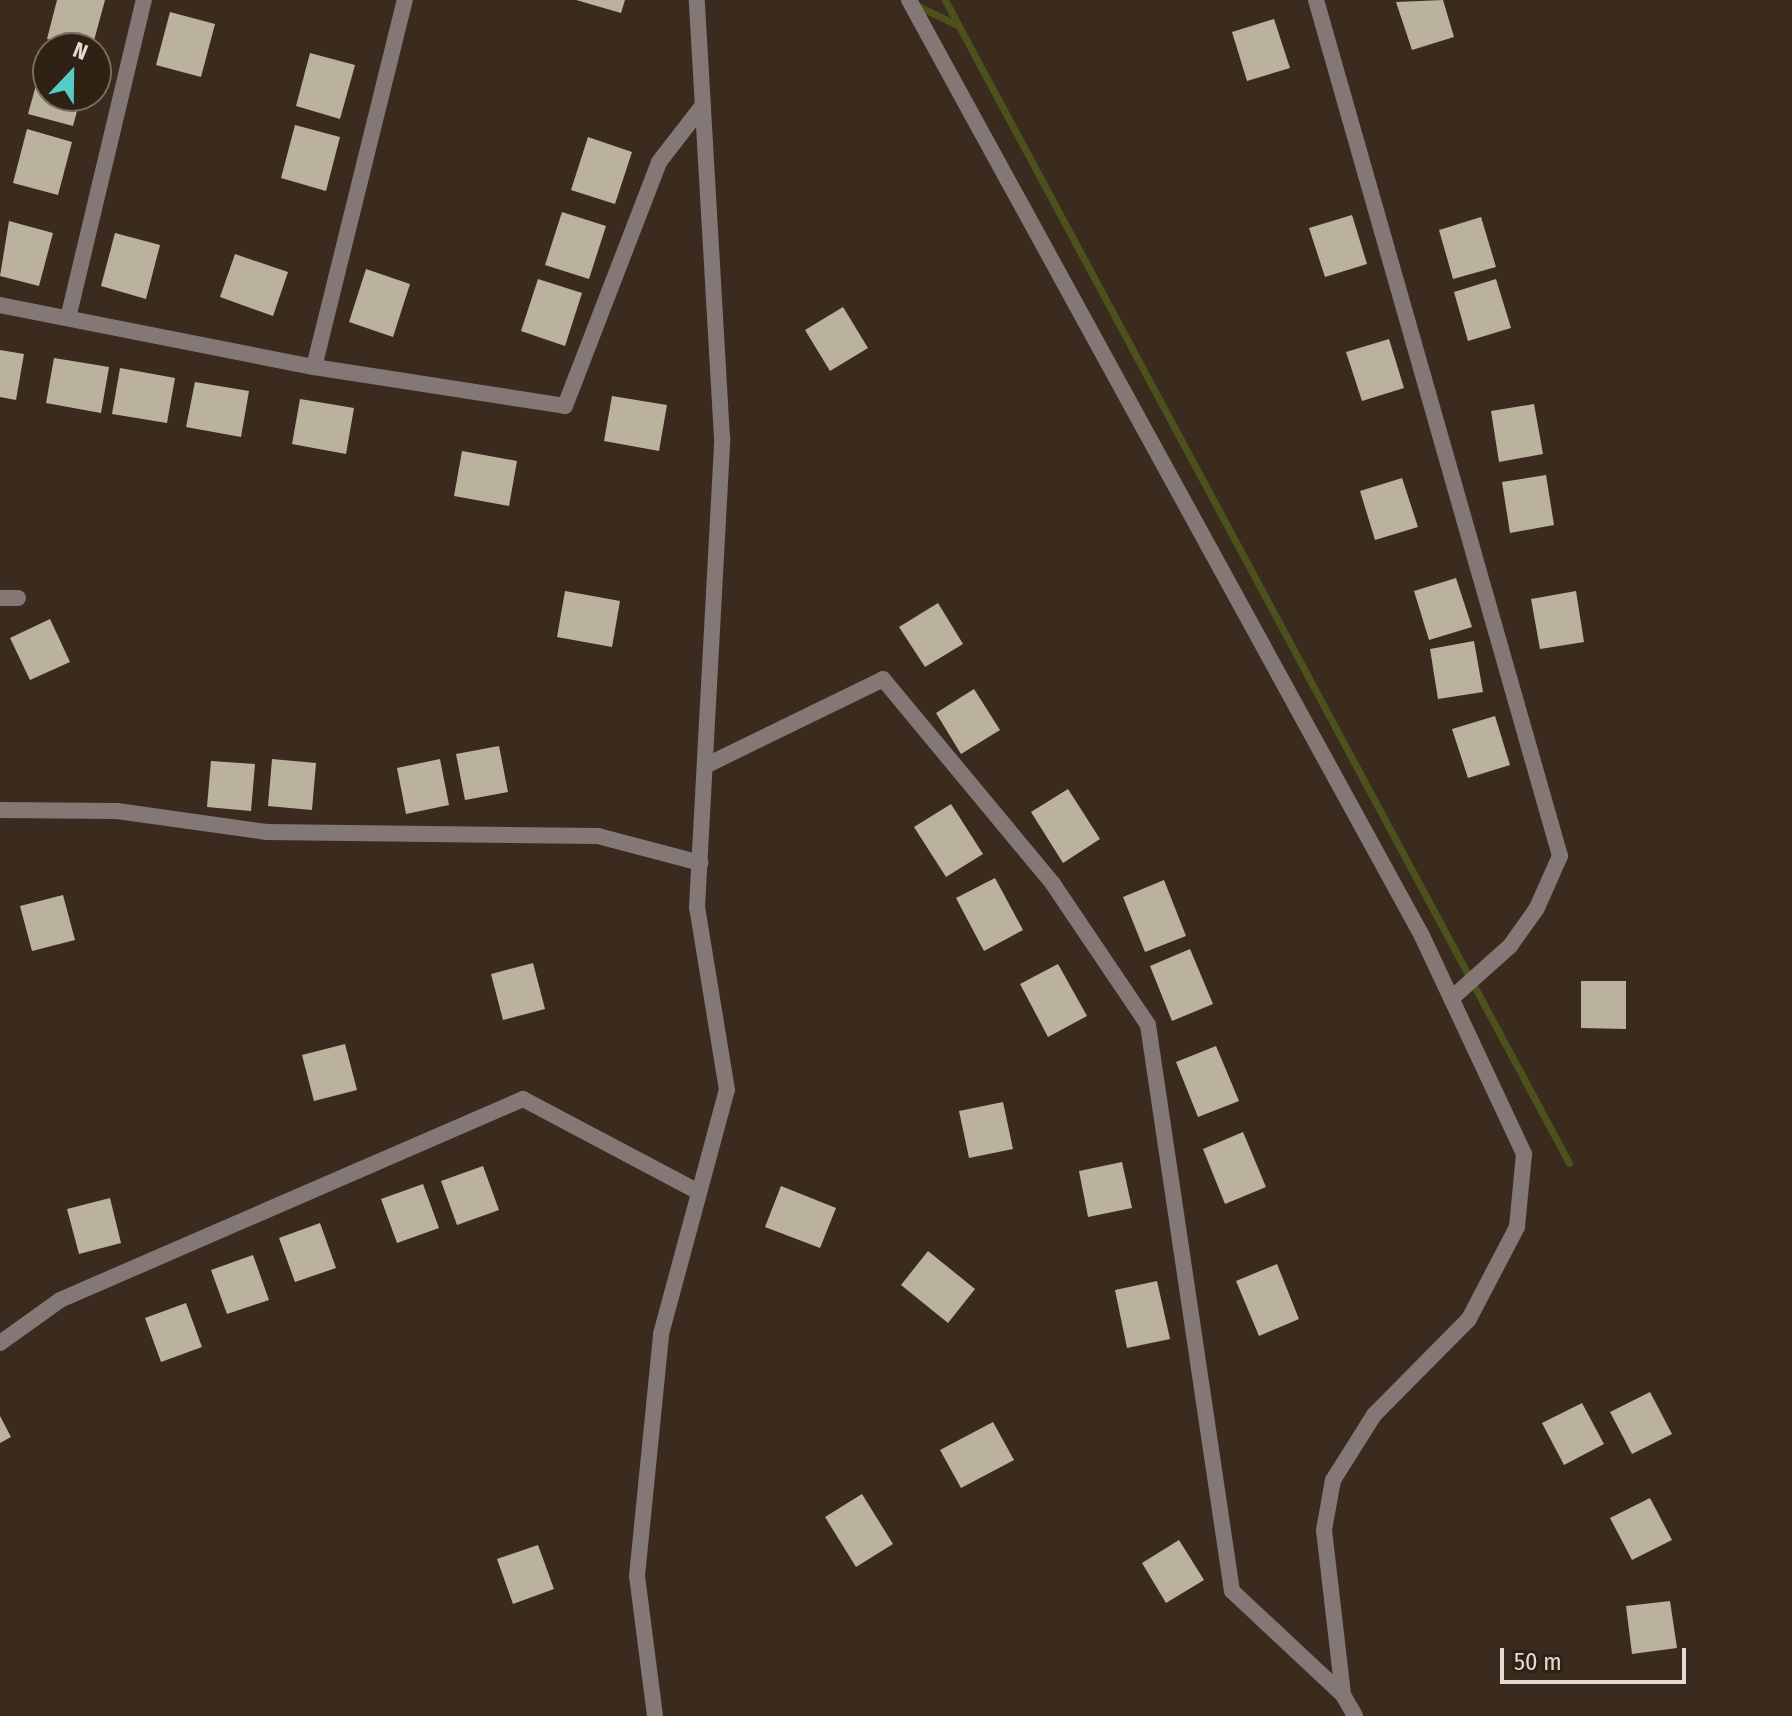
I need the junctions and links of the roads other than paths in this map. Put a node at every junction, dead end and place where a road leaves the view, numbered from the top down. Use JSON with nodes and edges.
{"nodes":[{"id":1,"x":144,"y":0,"type":"edge"},
{"id":2,"x":405,"y":0,"type":"edge"},
{"id":3,"x":697,"y":0,"type":"edge"},
{"id":4,"x":909,"y":0,"type":"edge"},
{"id":5,"x":1316,"y":0,"type":"edge"},
{"id":6,"x":703,"y":105,"type":"junction"},
{"id":7,"x":0,"y":305,"type":"edge"},
{"id":8,"x":69,"y":314,"type":"junction"},
{"id":9,"x":314,"y":367,"type":"junction"},
{"id":10,"x":0,"y":598,"type":"edge"},
{"id":11,"x":18,"y":598,"type":"dead end"},
{"id":12,"x":705,"y":766,"type":"junction"},
{"id":13,"x":0,"y":810,"type":"edge"},
{"id":14,"x":700,"y":863,"type":"junction"},
{"id":15,"x":1451,"y":999,"type":"junction"},
{"id":16,"x":699,"y":1192,"type":"junction"},
{"id":17,"x":0,"y":1343,"type":"edge"},
{"id":18,"x":1343,"y":1695,"type":"junction"},
{"id":19,"x":655,"y":1716,"type":"edge"},
{"id":20,"x":1355,"y":1716,"type":"edge"}],
"edges":[{"from":1,"to":8,"type":"street"},
{"from":2,"to":9,"type":"street"},
{"from":3,"to":6,"type":"street"},
{"from":4,"to":15,"type":"street"},
{"from":5,"to":15,"type":"street"},
{"from":6,"to":9,"type":"street"},
{"from":6,"to":12,"type":"street"},
{"from":7,"to":8,"type":"street"},
{"from":8,"to":9,"type":"street"},
{"from":10,"to":11,"type":"street"},
{"from":12,"to":14,"type":"street"},
{"from":12,"to":18,"type":"street"},
{"from":13,"to":14,"type":"street"},
{"from":14,"to":16,"type":"street"},
{"from":15,"to":18,"type":"street"},
{"from":16,"to":17,"type":"street"},
{"from":16,"to":19,"type":"street"},
{"from":18,"to":20,"type":"street"}]}
